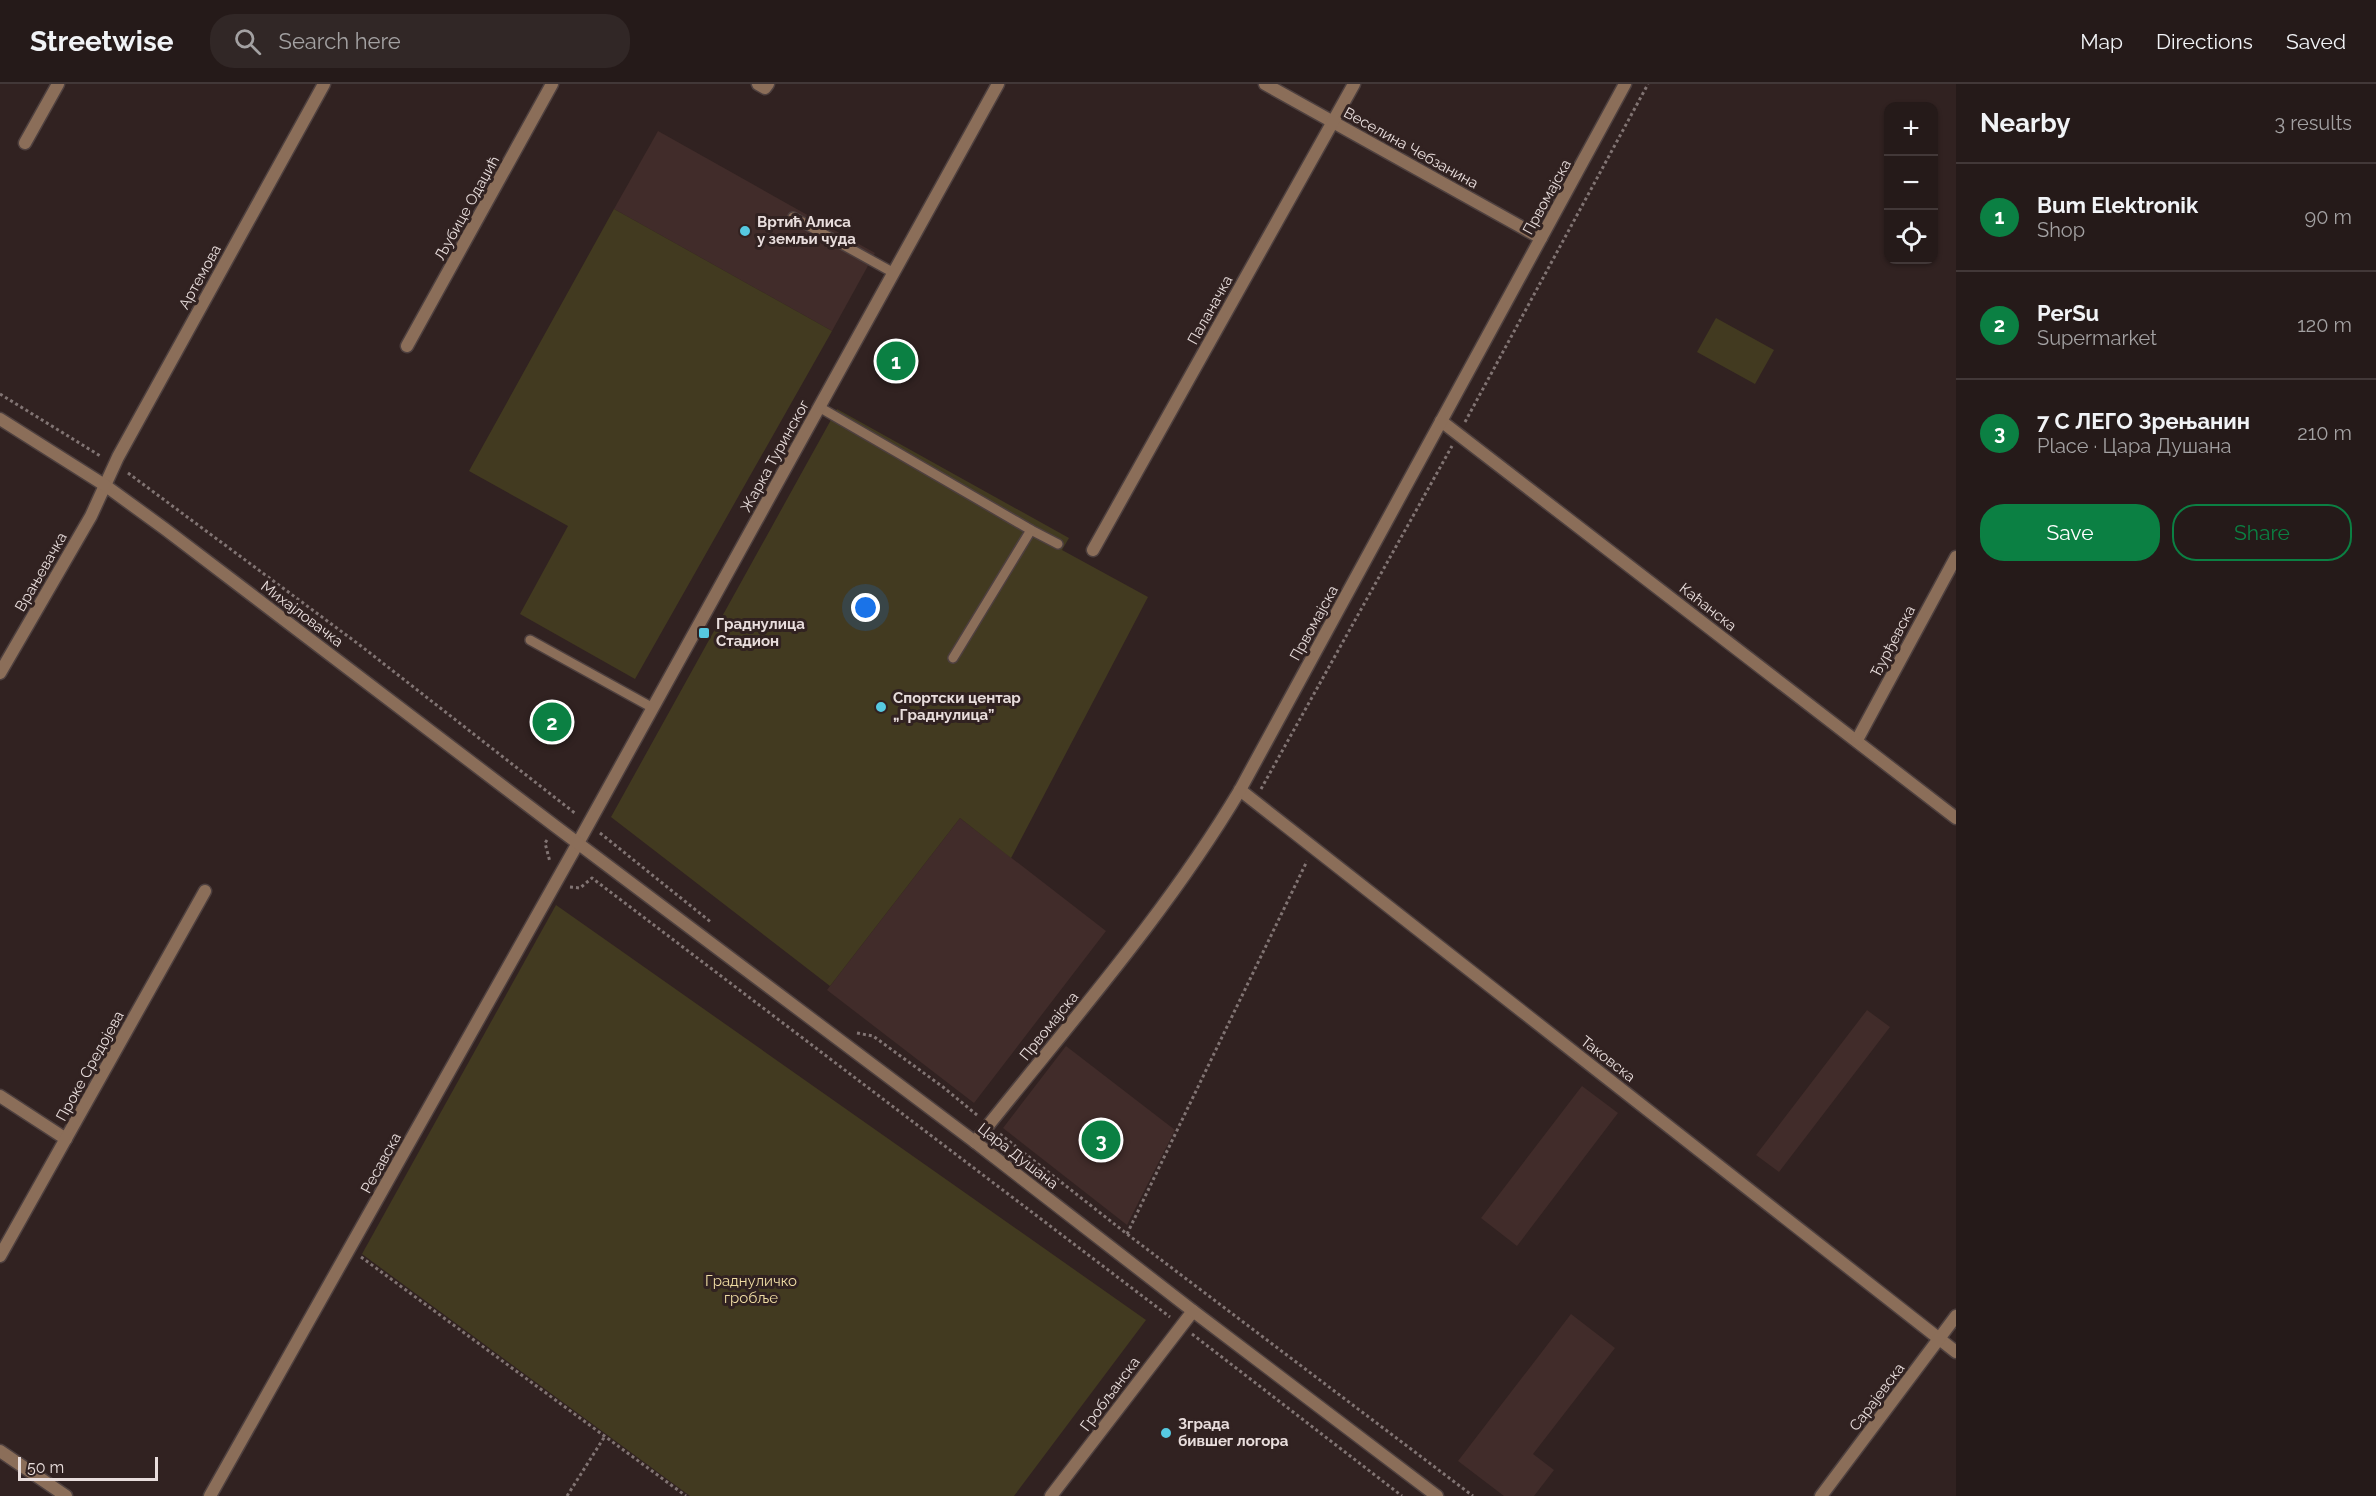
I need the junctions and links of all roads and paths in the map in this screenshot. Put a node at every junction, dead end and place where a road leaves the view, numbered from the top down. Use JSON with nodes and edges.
{"nodes":[{"id":1,"x":58,"y":84,"type":"edge"},
{"id":2,"x":324,"y":84,"type":"edge"},
{"id":3,"x":552,"y":84,"type":"edge"},
{"id":4,"x":758,"y":84,"type":"edge"},
{"id":5,"x":768,"y":84,"type":"edge"},
{"id":6,"x":998,"y":84,"type":"edge"},
{"id":7,"x":1265,"y":84,"type":"edge"},
{"id":8,"x":1354,"y":84,"type":"edge"},
{"id":9,"x":1626,"y":84,"type":"edge"},
{"id":10,"x":1333,"y":122,"type":"junction"},
{"id":11,"x":25,"y":142,"type":"dead end"},
{"id":12,"x":793,"y":217,"type":"dead end"},
{"id":13,"x":1541,"y":238,"type":"junction"},
{"id":14,"x":894,"y":273,"type":"junction"},
{"id":15,"x":407,"y":346,"type":"dead end"},
{"id":16,"x":0,"y":394,"type":"edge"},
{"id":17,"x":819,"y":407,"type":"junction"},
{"id":18,"x":0,"y":419,"type":"edge"},
{"id":19,"x":1441,"y":421,"type":"junction"},
{"id":20,"x":115,"y":465,"type":"junction"},
{"id":21,"x":106,"y":486,"type":"junction"},
{"id":22,"x":1031,"y":530,"type":"junction"},
{"id":23,"x":1058,"y":544,"type":"dead end"},
{"id":24,"x":1093,"y":550,"type":"dead end"},
{"id":25,"x":1956,"y":557,"type":"edge"},
{"id":26,"x":530,"y":640,"type":"dead end"},
{"id":27,"x":953,"y":658,"type":"dead end"},
{"id":28,"x":0,"y":673,"type":"edge"},
{"id":29,"x":653,"y":708,"type":"junction"},
{"id":30,"x":1857,"y":740,"type":"junction"},
{"id":31,"x":1240,"y":790,"type":"junction"},
{"id":32,"x":1956,"y":818,"type":"edge"},
{"id":33,"x":589,"y":824,"type":"junction"},
{"id":34,"x":578,"y":843,"type":"junction"},
{"id":35,"x":1314,"y":847,"type":"junction"},
{"id":36,"x":570,"y":887,"type":"dead end"},
{"id":37,"x":205,"y":891,"type":"dead end"},
{"id":38,"x":717,"y":927,"type":"dead end"},
{"id":39,"x":854,"y":1032,"type":"dead end"},
{"id":40,"x":0,"y":1096,"type":"edge"},
{"id":41,"x":989,"y":1125,"type":"junction"},
{"id":42,"x":66,"y":1139,"type":"junction"},
{"id":43,"x":975,"y":1142,"type":"junction"},
{"id":44,"x":1127,"y":1234,"type":"junction"},
{"id":45,"x":350,"y":1248,"type":"junction"},
{"id":46,"x":0,"y":1256,"type":"edge"},
{"id":47,"x":1193,"y":1311,"type":"junction"},
{"id":48,"x":1956,"y":1316,"type":"edge"},
{"id":49,"x":1182,"y":1326,"type":"junction"},
{"id":50,"x":1939,"y":1338,"type":"junction"},
{"id":51,"x":1956,"y":1352,"type":"edge"},
{"id":52,"x":605,"y":1436,"type":"junction"},
{"id":53,"x":0,"y":1451,"type":"edge"},
{"id":54,"x":66,"y":1496,"type":"edge"},
{"id":55,"x":210,"y":1496,"type":"edge"},
{"id":56,"x":567,"y":1496,"type":"edge"},
{"id":57,"x":686,"y":1496,"type":"edge"},
{"id":58,"x":1051,"y":1496,"type":"edge"},
{"id":59,"x":1402,"y":1496,"type":"edge"},
{"id":60,"x":1437,"y":1496,"type":"edge"},
{"id":61,"x":1473,"y":1496,"type":"edge"},
{"id":62,"x":1821,"y":1496,"type":"edge"}],
"edges":[{"from":1,"to":11,"type":"street"},
{"from":2,"to":20,"type":"street","name":"Артемова"},
{"from":3,"to":15,"type":"street","name":"Љубице Одаџић"},
{"from":4,"to":5,"type":"street"},
{"from":6,"to":14,"type":"street","name":"Жарка Туринског"},
{"from":7,"to":10,"type":"street","name":"Веселина Чебзанина"},
{"from":8,"to":10,"type":"street","name":"Паланачка"},
{"from":9,"to":13,"type":"street","name":"Првомајска"},
{"from":10,"to":13,"type":"street","name":"Веселина Чебзанина"},
{"from":10,"to":24,"type":"street","name":"Паланачка"},
{"from":12,"to":14,"type":"lane"},
{"from":13,"to":19,"type":"street","name":"Првомајска"},
{"from":14,"to":17,"type":"street","name":"Жарка Туринског"},
{"from":16,"to":20,"type":"path"},
{"from":17,"to":22,"type":"lane"},
{"from":17,"to":29,"type":"street","name":"Жарка Туринског"},
{"from":18,"to":21,"type":"street","name":"Михајловачка"},
{"from":19,"to":30,"type":"street","name":"Каћанска"},
{"from":19,"to":31,"type":"street","name":"Првомајска"},
{"from":20,"to":21,"type":"street","name":"Артемова"},
{"from":20,"to":33,"type":"path"},
{"from":21,"to":28,"type":"street","name":"Врањевачка"},
{"from":21,"to":34,"type":"street","name":"Михајловачка"},
{"from":22,"to":23,"type":"lane"},
{"from":22,"to":27,"type":"lane"},
{"from":25,"to":30,"type":"street","name":"Ђурђевска"},
{"from":26,"to":29,"type":"lane"},
{"from":29,"to":33,"type":"street","name":"Жарка Туринског"},
{"from":30,"to":32,"type":"street","name":"Каћанска"},
{"from":31,"to":35,"type":"street","name":"Таковска"},
{"from":31,"to":41,"type":"street","name":"Првомајска"},
{"from":33,"to":34,"type":"street","name":"Жарка Туринског"},
{"from":33,"to":38,"type":"path"},
{"from":34,"to":43,"type":"street","name":"Цара Душана"},
{"from":34,"to":45,"type":"street","name":"Ресавска"},
{"from":35,"to":44,"type":"path"},
{"from":35,"to":50,"type":"street","name":"Таковска"},
{"from":36,"to":49,"type":"path"},
{"from":37,"to":42,"type":"street","name":"Проке Средојева"},
{"from":39,"to":41,"type":"path"},
{"from":40,"to":42,"type":"street"},
{"from":41,"to":43,"type":"street","name":"Првомајска"},
{"from":41,"to":44,"type":"path"},
{"from":42,"to":46,"type":"street","name":"Проке Средојева"},
{"from":43,"to":47,"type":"street","name":"Цара Душана"},
{"from":44,"to":61,"type":"path"},
{"from":45,"to":52,"type":"path"},
{"from":45,"to":55,"type":"street","name":"Ресавска"},
{"from":47,"to":49,"type":"street","name":"Гробљанска"},
{"from":47,"to":60,"type":"street","name":"Цара Душана"},
{"from":48,"to":50,"type":"street","name":"Сарајевска"},
{"from":49,"to":58,"type":"street","name":"Гробљанска"},
{"from":49,"to":59,"type":"path"},
{"from":50,"to":51,"type":"street","name":"Таковска"},
{"from":50,"to":62,"type":"street","name":"Сарајевска"},
{"from":52,"to":56,"type":"path"},
{"from":52,"to":57,"type":"path"},
{"from":53,"to":54,"type":"street"}]}
